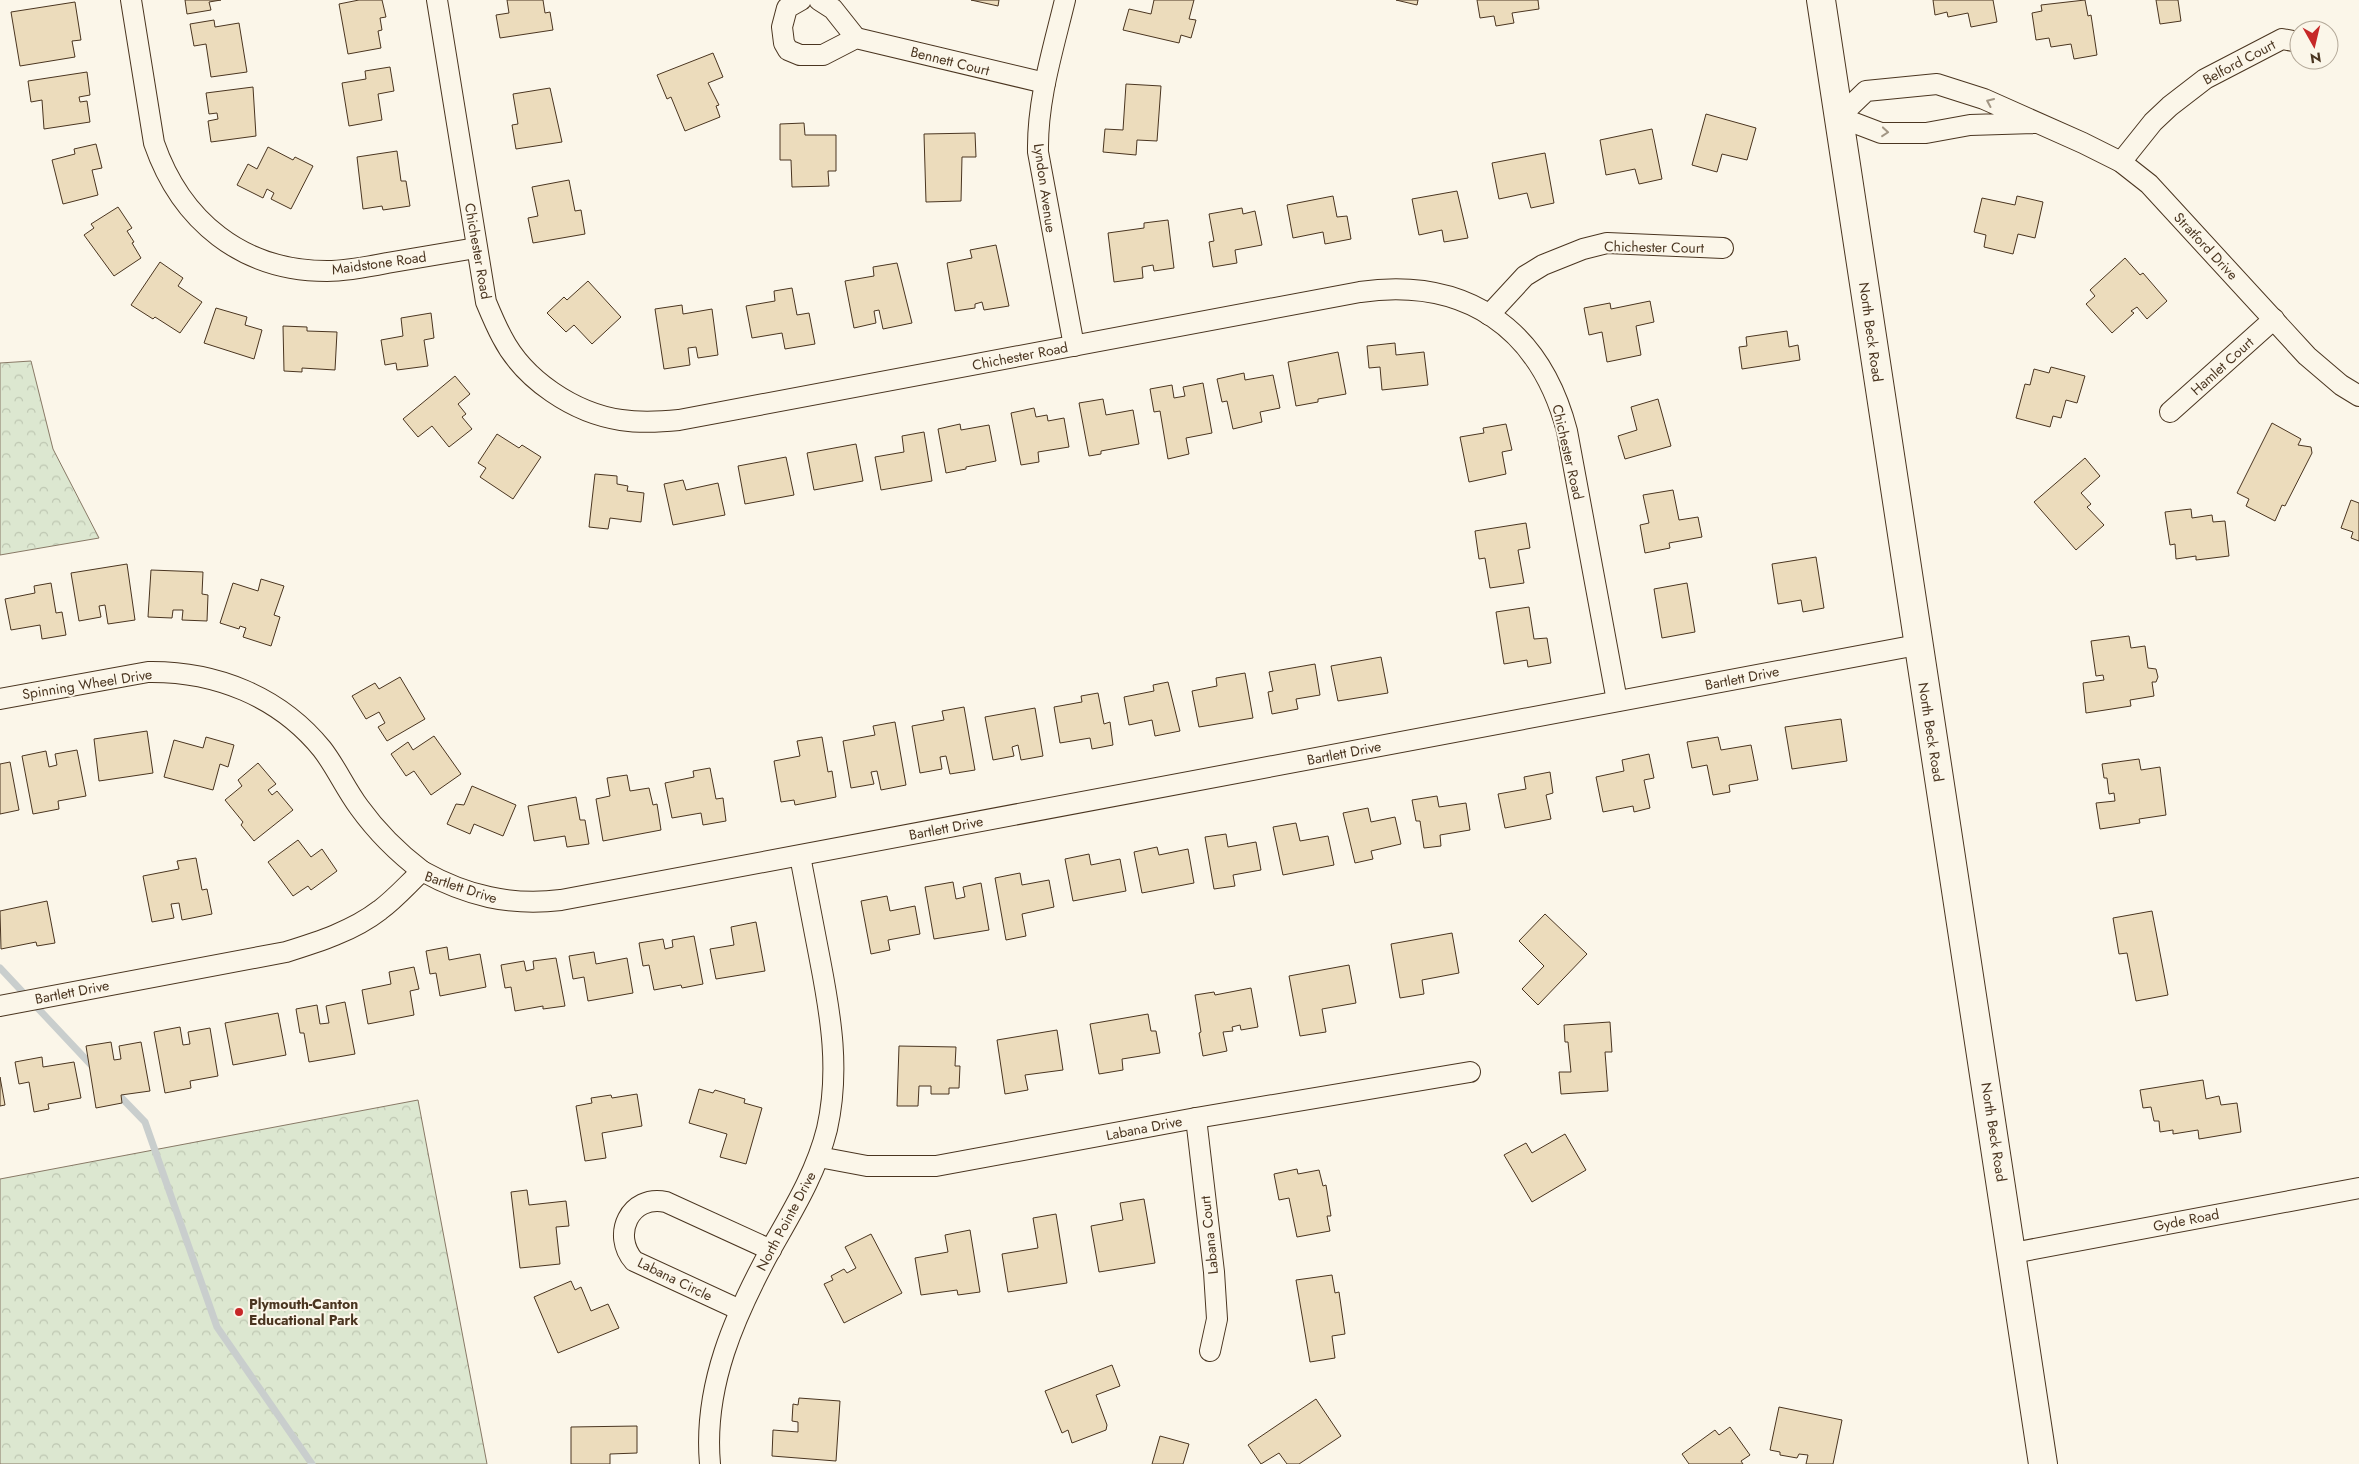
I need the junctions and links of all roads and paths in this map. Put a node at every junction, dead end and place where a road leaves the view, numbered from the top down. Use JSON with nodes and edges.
{"nodes":[{"id":1,"x":131,"y":0,"type":"edge"},
{"id":2,"x":437,"y":0,"type":"edge"},
{"id":3,"x":801,"y":0,"type":"edge"},
{"id":4,"x":819,"y":0,"type":"edge"},
{"id":5,"x":1065,"y":0,"type":"edge"},
{"id":6,"x":1821,"y":0,"type":"edge"},
{"id":7,"x":856,"y":38,"type":"junction"},
{"id":8,"x":2289,"y":40,"type":"edge"},
{"id":9,"x":1045,"y":83,"type":"junction"},
{"id":10,"x":1839,"y":117,"type":"junction"},
{"id":11,"x":2035,"y":123,"type":"junction"},
{"id":12,"x":2122,"y":162,"type":"junction"},
{"id":13,"x":476,"y":248,"type":"junction"},
{"id":14,"x":1723,"y":248,"type":"dead end"},
{"id":15,"x":1489,"y":314,"type":"junction"},
{"id":16,"x":2274,"y":320,"type":"junction"},
{"id":17,"x":1074,"y":346,"type":"junction"},
{"id":18,"x":2359,"y":396,"type":"edge"},
{"id":19,"x":2170,"y":412,"type":"dead end"},
{"id":20,"x":1917,"y":645,"type":"junction"},
{"id":21,"x":0,"y":699,"type":"edge"},
{"id":22,"x":1618,"y":701,"type":"junction"},
{"id":23,"x":800,"y":856,"type":"junction"},
{"id":24,"x":422,"y":871,"type":"junction"},
{"id":25,"x":0,"y":1006,"type":"edge"},
{"id":26,"x":1470,"y":1072,"type":"dead end"},
{"id":27,"x":1196,"y":1118,"type":"junction"},
{"id":28,"x":818,"y":1157,"type":"junction"},
{"id":29,"x":2359,"y":1188,"type":"edge"},
{"id":30,"x":771,"y":1250,"type":"junction"},
{"id":31,"x":2013,"y":1253,"type":"junction"},
{"id":32,"x":740,"y":1310,"type":"junction"},
{"id":33,"x":1210,"y":1351,"type":"dead end"},
{"id":34,"x":710,"y":1464,"type":"edge"},
{"id":35,"x":2043,"y":1464,"type":"edge"}],
"edges":[{"from":1,"to":13,"type":"street","name":"Maidstone Road"},
{"from":2,"to":13,"type":"street","name":"Chichester Road"},
{"from":3,"to":7,"type":"street"},
{"from":4,"to":7,"type":"street"},
{"from":5,"to":9,"type":"street","name":"Lyndon Avenue"},
{"from":6,"to":10,"type":"main road","name":"North Beck Road"},
{"from":7,"to":9,"type":"street","name":"Bennett Court"},
{"from":8,"to":12,"type":"street","name":"Belford Court"},
{"from":9,"to":17,"type":"street","name":"Lyndon Avenue"},
{"from":10,"to":11,"type":"street","name":"Stratford Drive","one_way":true},
{"from":11,"to":10,"type":"street","name":"Stratford Drive","one_way":true},
{"from":10,"to":20,"type":"main road","name":"North Beck Road"},
{"from":11,"to":12,"type":"street","name":"Stratford Drive"},
{"from":12,"to":16,"type":"street","name":"Stratford Drive"},
{"from":13,"to":17,"type":"street","name":"Chichester Road"},
{"from":14,"to":15,"type":"street","name":"Chichester Court"},
{"from":15,"to":17,"type":"street","name":"Chichester Road"},
{"from":15,"to":22,"type":"street","name":"Chichester Road"},
{"from":16,"to":18,"type":"street","name":"Stratford Drive"},
{"from":16,"to":19,"type":"street","name":"Hamlet Court"},
{"from":20,"to":22,"type":"street","name":"Bartlett Drive"},
{"from":20,"to":31,"type":"main road","name":"North Beck Road"},
{"from":21,"to":24,"type":"street","name":"Spinning Wheel Drive"},
{"from":22,"to":23,"type":"street","name":"Bartlett Drive"},
{"from":23,"to":24,"type":"street","name":"Bartlett Drive"},
{"from":23,"to":28,"type":"street","name":"North Pointe Drive"},
{"from":24,"to":25,"type":"street","name":"Bartlett Drive"},
{"from":26,"to":27,"type":"street","name":"Labana Drive"},
{"from":27,"to":28,"type":"street","name":"Labana Drive"},
{"from":27,"to":33,"type":"street","name":"Labana Court"},
{"from":28,"to":30,"type":"street","name":"North Pointe Drive"},
{"from":29,"to":31,"type":"street","name":"Gyde Road"},
{"from":30,"to":32,"type":"street","name":"North Pointe Drive"},
{"from":30,"to":32,"type":"street","name":"Labana Circle"},
{"from":31,"to":35,"type":"main road","name":"North Beck Road"},
{"from":32,"to":34,"type":"street","name":"North Pointe Drive"}]}
